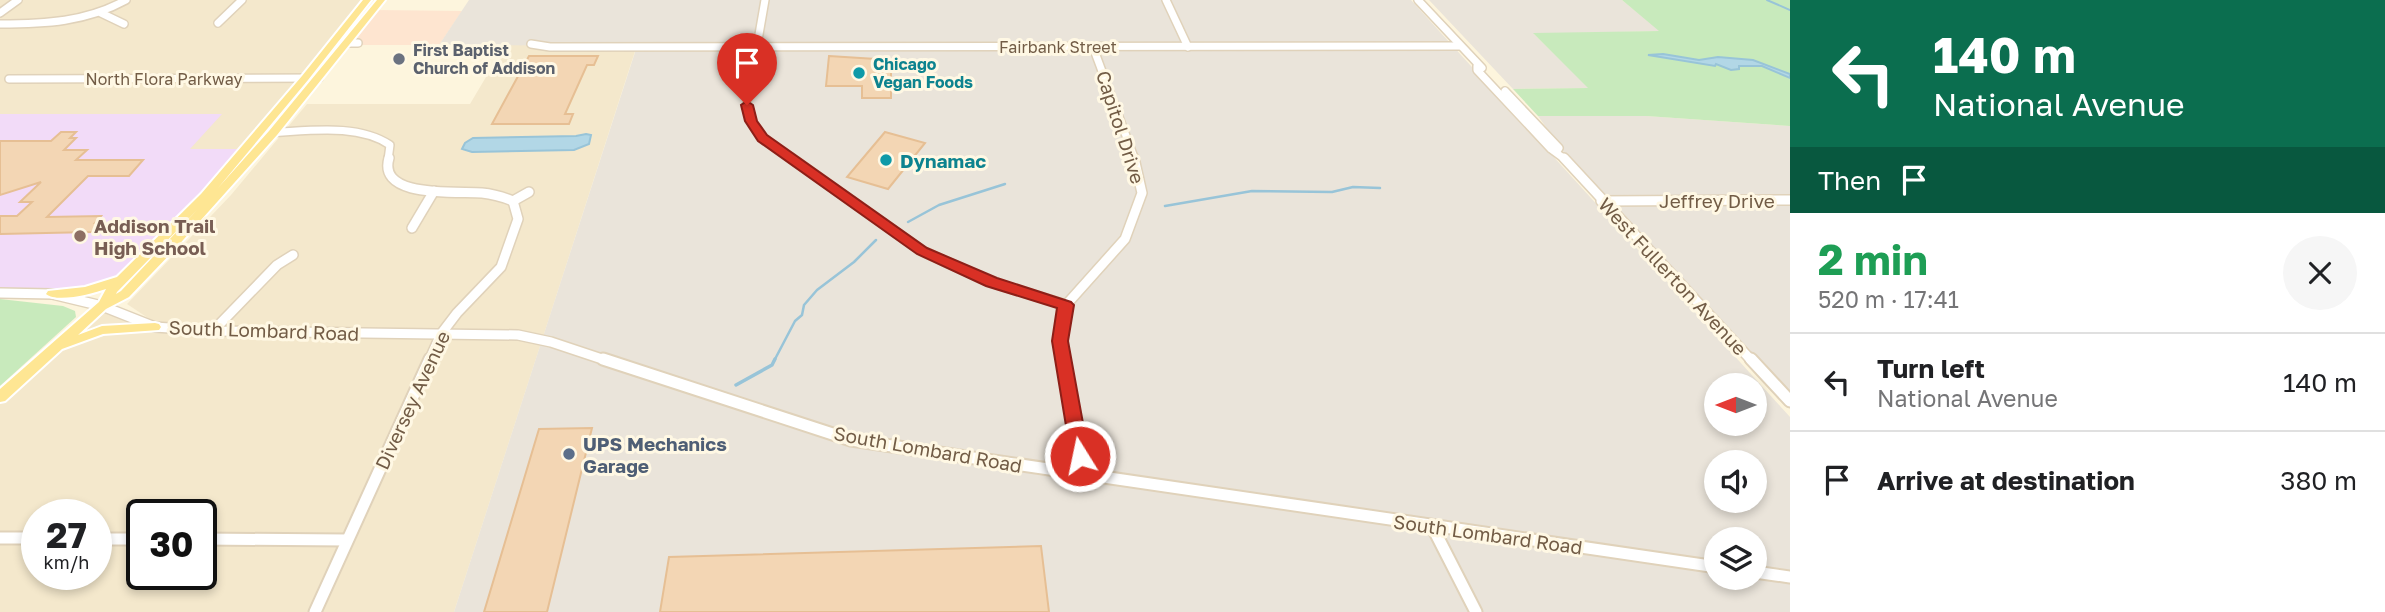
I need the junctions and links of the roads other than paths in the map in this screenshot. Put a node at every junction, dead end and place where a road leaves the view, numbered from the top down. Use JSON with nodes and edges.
{"nodes":[{"id":1,"x":18,"y":0,"type":"edge"},
{"id":2,"x":126,"y":0,"type":"edge"},
{"id":3,"x":242,"y":0,"type":"edge"},
{"id":4,"x":765,"y":0,"type":"edge"},
{"id":5,"x":1166,"y":0,"type":"edge"},
{"id":6,"x":1418,"y":0,"type":"edge"},
{"id":7,"x":380,"y":1,"type":"edge"},
{"id":8,"x":366,"y":2,"type":"edge"},
{"id":9,"x":0,"y":13,"type":"edge"},
{"id":10,"x":101,"y":13,"type":"junction"},
{"id":11,"x":355,"y":16,"type":"junction"},
{"id":12,"x":369,"y":16,"type":"junction"},
{"id":13,"x":218,"y":23,"type":"dead end"},
{"id":14,"x":0,"y":24,"type":"edge"},
{"id":15,"x":124,"y":24,"type":"dead end"},
{"id":16,"x":333,"y":43,"type":"junction"},
{"id":17,"x":347,"y":43,"type":"junction"},
{"id":18,"x":358,"y":43,"type":"dead end"},
{"id":19,"x":531,"y":44,"type":"dead end"},
{"id":20,"x":757,"y":47,"type":"junction"},
{"id":21,"x":1093,"y":47,"type":"junction"},
{"id":22,"x":1188,"y":47,"type":"junction"},
{"id":23,"x":1459,"y":47,"type":"junction"},
{"id":24,"x":305,"y":78,"type":"junction"},
{"id":25,"x":319,"y":78,"type":"junction"},
{"id":26,"x":9,"y":79,"type":"dead end"},
{"id":27,"x":258,"y":133,"type":"junction"},
{"id":28,"x":273,"y":133,"type":"junction"},
{"id":29,"x":434,"y":191,"type":"junction"},
{"id":30,"x":529,"y":192,"type":"dead end"},
{"id":31,"x":211,"y":196,"type":"junction"},
{"id":32,"x":1790,"y":200,"type":"edge"},
{"id":33,"x":513,"y":201,"type":"junction"},
{"id":34,"x":1601,"y":201,"type":"junction"},
{"id":35,"x":412,"y":228,"type":"dead end"},
{"id":36,"x":293,"y":255,"type":"dead end"},
{"id":37,"x":126,"y":276,"type":"junction"},
{"id":38,"x":0,"y":293,"type":"edge"},
{"id":39,"x":52,"y":294,"type":"junction"},
{"id":40,"x":1066,"y":305,"type":"junction"},
{"id":41,"x":102,"y":306,"type":"junction"},
{"id":42,"x":155,"y":327,"type":"junction"},
{"id":43,"x":213,"y":331,"type":"junction"},
{"id":44,"x":435,"y":334,"type":"junction"},
{"id":45,"x":51,"y":351,"type":"junction"},
{"id":46,"x":0,"y":397,"type":"edge"},
{"id":47,"x":1790,"y":401,"type":"edge"},
{"id":48,"x":1083,"y":475,"type":"junction"},
{"id":49,"x":1432,"y":526,"type":"junction"},
{"id":50,"x":0,"y":538,"type":"edge"},
{"id":51,"x":21,"y":538,"type":"edge"},
{"id":52,"x":217,"y":539,"type":"edge"},
{"id":53,"x":347,"y":540,"type":"junction"},
{"id":54,"x":1704,"y":565,"type":"edge"},
{"id":55,"x":1767,"y":573,"type":"edge"},
{"id":56,"x":1790,"y":576,"type":"edge"},
{"id":57,"x":315,"y":612,"type":"edge"},
{"id":58,"x":1476,"y":612,"type":"edge"}],
"edges":[{"from":1,"to":9,"type":"street"},
{"from":2,"to":10,"type":"street"},
{"from":3,"to":13,"type":"street"},
{"from":4,"to":20,"type":"street"},
{"from":5,"to":22,"type":"street"},
{"from":6,"to":23,"type":"street","name":"West Fullerton Avenue"},
{"from":7,"to":8,"type":"main road"},
{"from":7,"to":12,"type":"main road"},
{"from":8,"to":11,"type":"main road"},
{"from":10,"to":14,"type":"street"},
{"from":10,"to":15,"type":"street"},
{"from":11,"to":12,"type":"main road"},
{"from":11,"to":16,"type":"main road"},
{"from":12,"to":17,"type":"main road"},
{"from":16,"to":17,"type":"street"},
{"from":16,"to":24,"type":"main road"},
{"from":17,"to":18,"type":"street"},
{"from":17,"to":25,"type":"main road"},
{"from":19,"to":20,"type":"street","name":"Fairbank Street"},
{"from":20,"to":21,"type":"street","name":"Fairbank Street"},
{"from":20,"to":40,"type":"street"},
{"from":21,"to":22,"type":"street","name":"Fairbank Street"},
{"from":21,"to":40,"type":"street","name":"Capitol Drive"},
{"from":22,"to":23,"type":"street","name":"Fairbank Street"},
{"from":23,"to":34,"type":"street","name":"West Fullerton Avenue"},
{"from":24,"to":25,"type":"street","name":"North Flora Parkway"},
{"from":24,"to":26,"type":"street","name":"North Flora Parkway"},
{"from":24,"to":27,"type":"main road"},
{"from":25,"to":28,"type":"main road"},
{"from":27,"to":28,"type":"street"},
{"from":27,"to":31,"type":"main road"},
{"from":28,"to":29,"type":"street"},
{"from":28,"to":31,"type":"main road"},
{"from":29,"to":33,"type":"street"},
{"from":29,"to":35,"type":"street"},
{"from":30,"to":33,"type":"street"},
{"from":31,"to":37,"type":"main road"},
{"from":31,"to":41,"type":"main road"},
{"from":32,"to":34,"type":"street","name":"Jeffrey Drive"},
{"from":33,"to":44,"type":"street","name":"Diversey Avenue"},
{"from":34,"to":47,"type":"street","name":"West Fullerton Avenue"},
{"from":36,"to":43,"type":"street"},
{"from":37,"to":39,"type":"main road"},
{"from":37,"to":41,"type":"main road"},
{"from":38,"to":39,"type":"street","name":"South Lombard Road"},
{"from":39,"to":41,"type":"street","name":"South Lombard Road"},
{"from":40,"to":48,"type":"street"},
{"from":41,"to":42,"type":"street","name":"South Lombard Road"},
{"from":41,"to":45,"type":"main road"},
{"from":42,"to":43,"type":"street","name":"South Lombard Road"},
{"from":42,"to":45,"type":"main road"},
{"from":43,"to":44,"type":"street","name":"South Lombard Road"},
{"from":44,"to":48,"type":"street","name":"South Lombard Road"},
{"from":44,"to":53,"type":"street","name":"Diversey Avenue"},
{"from":45,"to":46,"type":"main road"},
{"from":48,"to":49,"type":"street","name":"South Lombard Road"},
{"from":49,"to":54,"type":"street","name":"South Lombard Road"},
{"from":49,"to":58,"type":"street"},
{"from":50,"to":51,"type":"street"},
{"from":52,"to":53,"type":"street"},
{"from":53,"to":57,"type":"street","name":"Diversey Avenue"},
{"from":55,"to":56,"type":"street"}]}
